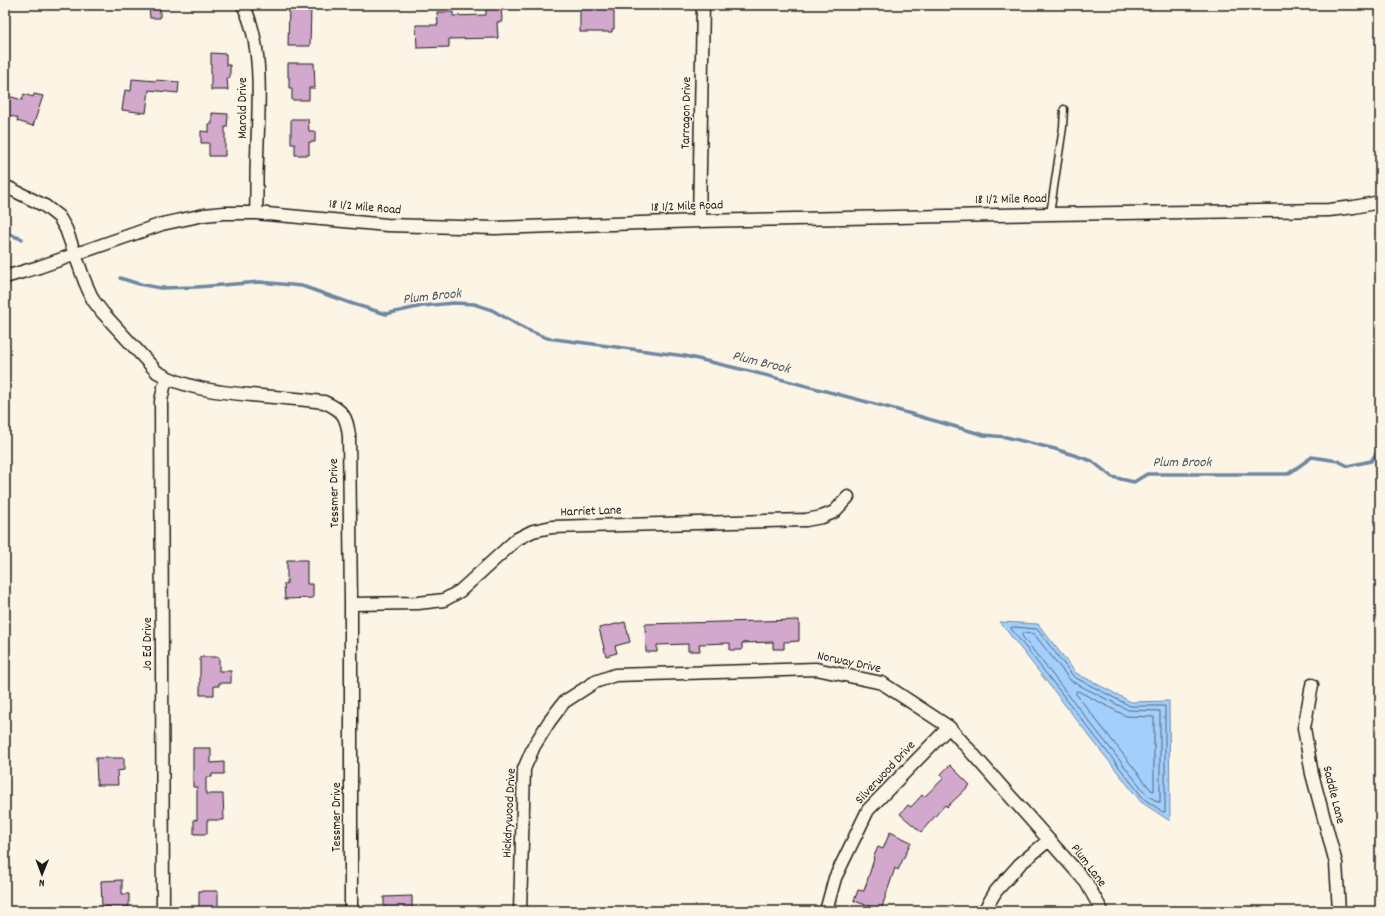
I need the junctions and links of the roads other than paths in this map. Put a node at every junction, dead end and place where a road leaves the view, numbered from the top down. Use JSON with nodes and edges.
{"nodes":[{"id":1,"x":243,"y":5,"type":"edge"},
{"id":2,"x":703,"y":5,"type":"edge"},
{"id":3,"x":1064,"y":109,"type":"dead end"},
{"id":4,"x":5,"y":186,"type":"edge"},
{"id":5,"x":1380,"y":202,"type":"edge"},
{"id":6,"x":256,"y":213,"type":"junction"},
{"id":7,"x":1050,"y":214,"type":"junction"},
{"id":8,"x":699,"y":221,"type":"junction"},
{"id":9,"x":75,"y":255,"type":"junction"},
{"id":10,"x":5,"y":277,"type":"edge"},
{"id":11,"x":168,"y":378,"type":"junction"},
{"id":12,"x":848,"y":497,"type":"dead end"},
{"id":13,"x":351,"y":604,"type":"junction"},
{"id":14,"x":1312,"y":685,"type":"dead end"},
{"id":15,"x":549,"y":722,"type":"joint"},
{"id":16,"x":949,"y":726,"type":"junction"},
{"id":17,"x":1049,"y":840,"type":"junction"},
{"id":18,"x":163,"y":911,"type":"edge"},
{"id":19,"x":351,"y":911,"type":"edge"},
{"id":20,"x":520,"y":911,"type":"edge"},
{"id":21,"x":826,"y":911,"type":"edge"},
{"id":22,"x":984,"y":911,"type":"edge"},
{"id":23,"x":1102,"y":911,"type":"edge"},
{"id":24,"x":1339,"y":911,"type":"edge"}],
"edges":[{"from":1,"to":6,"type":"street","name":"Marold Drive"},
{"from":2,"to":8,"type":"street","name":"Tarragon Drive"},
{"from":3,"to":7,"type":"lane"},
{"from":4,"to":9,"type":"street","name":"Tessmer Drive"},
{"from":5,"to":7,"type":"street","name":"18 1/2 Mile Road"},
{"from":6,"to":8,"type":"street","name":"18 1/2 Mile Road"},
{"from":6,"to":9,"type":"street","name":"18 1/2 Mile Road"},
{"from":7,"to":8,"type":"street","name":"18 1/2 Mile Road"},
{"from":9,"to":10,"type":"street","name":"18 1/2 Mile Road"},
{"from":9,"to":11,"type":"street","name":"Tessmer Drive"},
{"from":11,"to":13,"type":"street","name":"Tessmer Drive"},
{"from":11,"to":18,"type":"street","name":"Jo Ed Drive"},
{"from":12,"to":13,"type":"street","name":"Harriet Lane"},
{"from":13,"to":19,"type":"street","name":"Tessmer Drive"},
{"from":14,"to":24,"type":"street","name":"Saddle Lane"},
{"from":15,"to":16,"type":"street","name":"Norway Drive"},
{"from":15,"to":20,"type":"street","name":"Hickdrywood Drive"},
{"from":16,"to":17,"type":"street","name":"Norway Drive"},
{"from":16,"to":21,"type":"street","name":"Silverwood Drive"},
{"from":17,"to":22,"type":"street"},
{"from":17,"to":23,"type":"street","name":"Plum Lane"}]}
